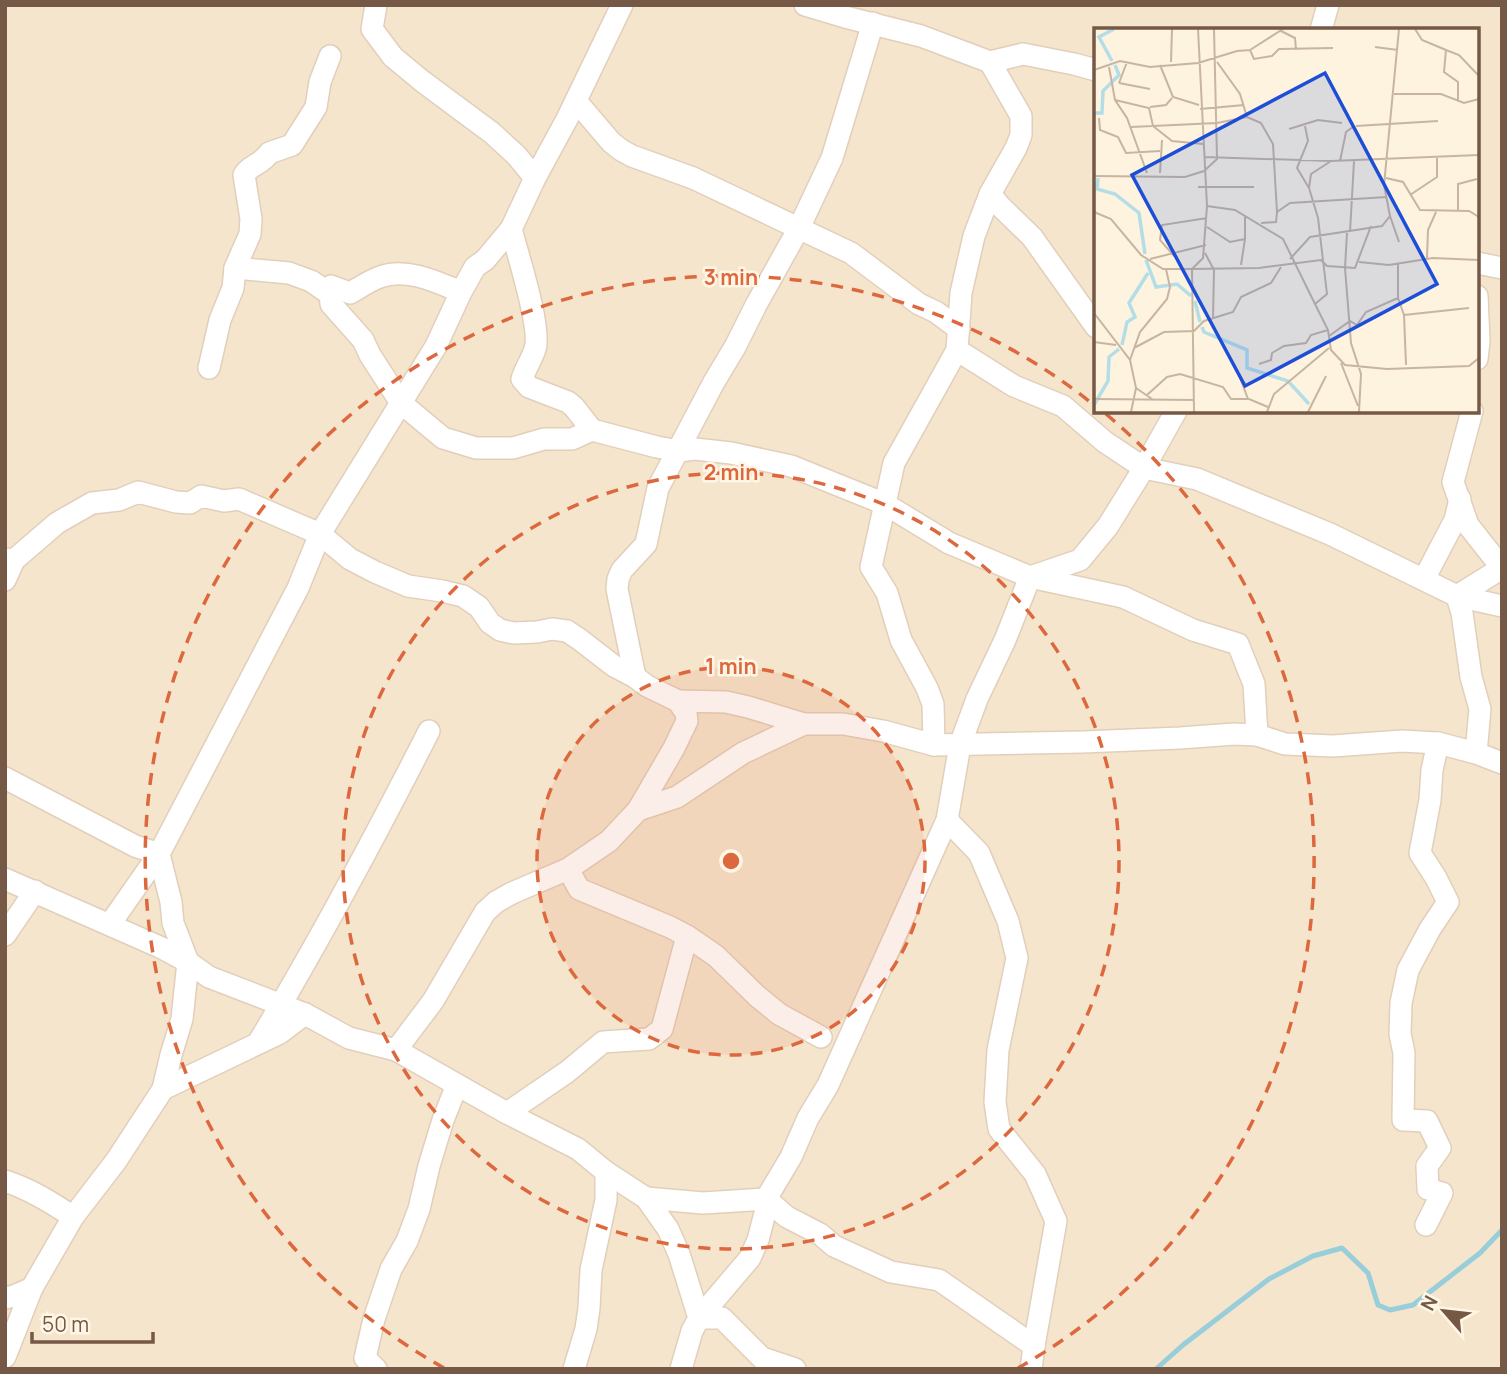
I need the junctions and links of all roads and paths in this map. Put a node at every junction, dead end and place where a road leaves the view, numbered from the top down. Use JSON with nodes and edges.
{"nodes":[{"id":1,"x":376,"y":5,"type":"edge"},
{"id":2,"x":622,"y":5,"type":"edge"},
{"id":3,"x":805,"y":5,"type":"edge"},
{"id":4,"x":1328,"y":5,"type":"edge"},
{"id":5,"x":873,"y":23,"type":"junction"},
{"id":6,"x":1322,"y":28,"type":"edge"},
{"id":7,"x":330,"y":57,"type":"dead end"},
{"id":8,"x":990,"y":62,"type":"junction"},
{"id":9,"x":1094,"y":70,"type":"edge"},
{"id":10,"x":576,"y":101,"type":"junction"},
{"id":11,"x":535,"y":178,"type":"junction"},
{"id":12,"x":990,"y":194,"type":"junction"},
{"id":13,"x":799,"y":228,"type":"junction"},
{"id":14,"x":510,"y":229,"type":"junction"},
{"id":15,"x":1479,"y":263,"type":"edge"},
{"id":16,"x":235,"y":268,"type":"junction"},
{"id":17,"x":1502,"y":268,"type":"edge"},
{"id":18,"x":331,"y":286,"type":"dead end"},
{"id":19,"x":461,"y":292,"type":"junction"},
{"id":20,"x":1094,"y":324,"type":"edge"},
{"id":21,"x":958,"y":340,"type":"junction"},
{"id":22,"x":209,"y":368,"type":"dead end"},
{"id":23,"x":401,"y":403,"type":"junction"},
{"id":24,"x":1175,"y":413,"type":"edge"},
{"id":25,"x":1471,"y":413,"type":"edge"},
{"id":26,"x":592,"y":430,"type":"junction"},
{"id":27,"x":679,"y":451,"type":"junction"},
{"id":28,"x":1144,"y":468,"type":"junction"},
{"id":29,"x":1460,"y":499,"type":"junction"},
{"id":30,"x":885,"y":504,"type":"junction"},
{"id":31,"x":320,"y":534,"type":"junction"},
{"id":32,"x":10,"y":560,"type":"edge"},
{"id":33,"x":1030,"y":577,"type":"junction"},
{"id":34,"x":1424,"y":579,"type":"junction"},
{"id":35,"x":5,"y":580,"type":"edge"},
{"id":36,"x":1457,"y":596,"type":"junction"},
{"id":37,"x":1502,"y":606,"type":"edge"},
{"id":38,"x":635,"y":677,"type":"junction"},
{"id":39,"x":678,"y":701,"type":"junction"},
{"id":40,"x":804,"y":724,"type":"junction"},
{"id":41,"x":429,"y":731,"type":"dead end"},
{"id":42,"x":1257,"y":736,"type":"junction"},
{"id":43,"x":1438,"y":743,"type":"junction"},
{"id":44,"x":934,"y":745,"type":"junction"},
{"id":45,"x":961,"y":745,"type":"junction"},
{"id":46,"x":1476,"y":753,"type":"junction"},
{"id":47,"x":1502,"y":762,"type":"edge"},
{"id":48,"x":5,"y":778,"type":"edge"},
{"id":49,"x":638,"y":810,"type":"junction"},
{"id":50,"x":947,"y":820,"type":"junction"},
{"id":51,"x":159,"y":853,"type":"junction"},
{"id":52,"x":568,"y":869,"type":"junction"},
{"id":53,"x":5,"y":879,"type":"edge"},
{"id":54,"x":35,"y":891,"type":"junction"},
{"id":55,"x":110,"y":924,"type":"junction"},
{"id":56,"x":5,"y":934,"type":"edge"},
{"id":57,"x":687,"y":936,"type":"junction"},
{"id":58,"x":188,"y":962,"type":"junction"},
{"id":59,"x":281,"y":1005,"type":"junction"},
{"id":60,"x":305,"y":1014,"type":"junction"},
{"id":61,"x":821,"y":1037,"type":"dead end"},
{"id":62,"x":258,"y":1043,"type":"junction"},
{"id":63,"x":396,"y":1050,"type":"junction"},
{"id":64,"x":457,"y":1085,"type":"junction"},
{"id":65,"x":163,"y":1088,"type":"junction"},
{"id":66,"x":507,"y":1113,"type":"junction"},
{"id":67,"x":606,"y":1172,"type":"junction"},
{"id":68,"x":5,"y":1181,"type":"edge"},
{"id":69,"x":646,"y":1198,"type":"junction"},
{"id":70,"x":766,"y":1199,"type":"junction"},
{"id":71,"x":73,"y":1217,"type":"junction"},
{"id":72,"x":1426,"y":1225,"type":"dead end"},
{"id":73,"x":32,"y":1288,"type":"junction"},
{"id":74,"x":5,"y":1298,"type":"edge"},
{"id":75,"x":699,"y":1318,"type":"junction"},
{"id":76,"x":1034,"y":1346,"type":"junction"},
{"id":77,"x":5,"y":1357,"type":"edge"},
{"id":78,"x":376,"y":1369,"type":"edge"},
{"id":79,"x":574,"y":1369,"type":"edge"},
{"id":80,"x":681,"y":1369,"type":"edge"},
{"id":81,"x":795,"y":1369,"type":"edge"},
{"id":82,"x":1031,"y":1369,"type":"edge"}],
"edges":[{"from":1,"to":11,"type":"street"},
{"from":2,"to":10,"type":"street"},
{"from":3,"to":5,"type":"street"},
{"from":4,"to":6,"type":"street"},
{"from":5,"to":8,"type":"street"},
{"from":5,"to":13,"type":"street"},
{"from":7,"to":16,"type":"street"},
{"from":8,"to":9,"type":"street"},
{"from":8,"to":12,"type":"street"},
{"from":10,"to":11,"type":"street"},
{"from":10,"to":13,"type":"street"},
{"from":11,"to":14,"type":"street"},
{"from":12,"to":20,"type":"street"},
{"from":12,"to":21,"type":"street"},
{"from":13,"to":21,"type":"street"},
{"from":13,"to":27,"type":"street"},
{"from":14,"to":19,"type":"street"},
{"from":14,"to":26,"type":"street"},
{"from":15,"to":17,"type":"street"},
{"from":16,"to":22,"type":"street"},
{"from":16,"to":23,"type":"street"},
{"from":18,"to":19,"type":"street"},
{"from":19,"to":23,"type":"street"},
{"from":21,"to":28,"type":"street"},
{"from":21,"to":30,"type":"street"},
{"from":23,"to":26,"type":"street"},
{"from":23,"to":31,"type":"street"},
{"from":24,"to":28,"type":"street"},
{"from":25,"to":29,"type":"street"},
{"from":26,"to":27,"type":"street"},
{"from":27,"to":30,"type":"street"},
{"from":27,"to":38,"type":"street"},
{"from":28,"to":33,"type":"street"},
{"from":28,"to":34,"type":"street"},
{"from":29,"to":34,"type":"street"},
{"from":29,"to":36,"type":"street"},
{"from":30,"to":33,"type":"street"},
{"from":30,"to":44,"type":"street"},
{"from":31,"to":32,"type":"street"},
{"from":31,"to":38,"type":"street"},
{"from":31,"to":51,"type":"street"},
{"from":32,"to":35,"type":"street"},
{"from":33,"to":42,"type":"street"},
{"from":33,"to":45,"type":"street"},
{"from":34,"to":36,"type":"street"},
{"from":36,"to":37,"type":"street"},
{"from":36,"to":46,"type":"street"},
{"from":38,"to":39,"type":"street"},
{"from":39,"to":40,"type":"street"},
{"from":39,"to":49,"type":"street"},
{"from":40,"to":44,"type":"street"},
{"from":40,"to":49,"type":"street"},
{"from":41,"to":59,"type":"street"},
{"from":42,"to":43,"type":"street"},
{"from":42,"to":45,"type":"street"},
{"from":43,"to":46,"type":"street"},
{"from":43,"to":72,"type":"street"},
{"from":44,"to":45,"type":"street"},
{"from":45,"to":50,"type":"street"},
{"from":46,"to":47,"type":"street"},
{"from":48,"to":51,"type":"street"},
{"from":49,"to":52,"type":"street"},
{"from":50,"to":70,"type":"street"},
{"from":50,"to":76,"type":"street"},
{"from":51,"to":55,"type":"street"},
{"from":51,"to":58,"type":"street"},
{"from":52,"to":57,"type":"street"},
{"from":52,"to":63,"type":"street"},
{"from":53,"to":54,"type":"street"},
{"from":54,"to":55,"type":"street"},
{"from":54,"to":56,"type":"street"},
{"from":55,"to":58,"type":"street"},
{"from":57,"to":61,"type":"street"},
{"from":57,"to":66,"type":"street"},
{"from":58,"to":59,"type":"street"},
{"from":58,"to":65,"type":"street"},
{"from":59,"to":60,"type":"street"},
{"from":59,"to":62,"type":"street"},
{"from":60,"to":62,"type":"street"},
{"from":60,"to":63,"type":"street"},
{"from":62,"to":65,"type":"street"},
{"from":63,"to":64,"type":"street"},
{"from":64,"to":66,"type":"street"},
{"from":64,"to":78,"type":"street"},
{"from":65,"to":71,"type":"street"},
{"from":66,"to":67,"type":"street"},
{"from":67,"to":69,"type":"street"},
{"from":67,"to":79,"type":"street"},
{"from":68,"to":71,"type":"street"},
{"from":69,"to":70,"type":"street"},
{"from":69,"to":75,"type":"street"},
{"from":70,"to":75,"type":"street"},
{"from":70,"to":76,"type":"street"},
{"from":71,"to":73,"type":"street"},
{"from":73,"to":74,"type":"street"},
{"from":73,"to":77,"type":"street"},
{"from":75,"to":80,"type":"street"},
{"from":75,"to":81,"type":"street"},
{"from":76,"to":82,"type":"street"}]}
